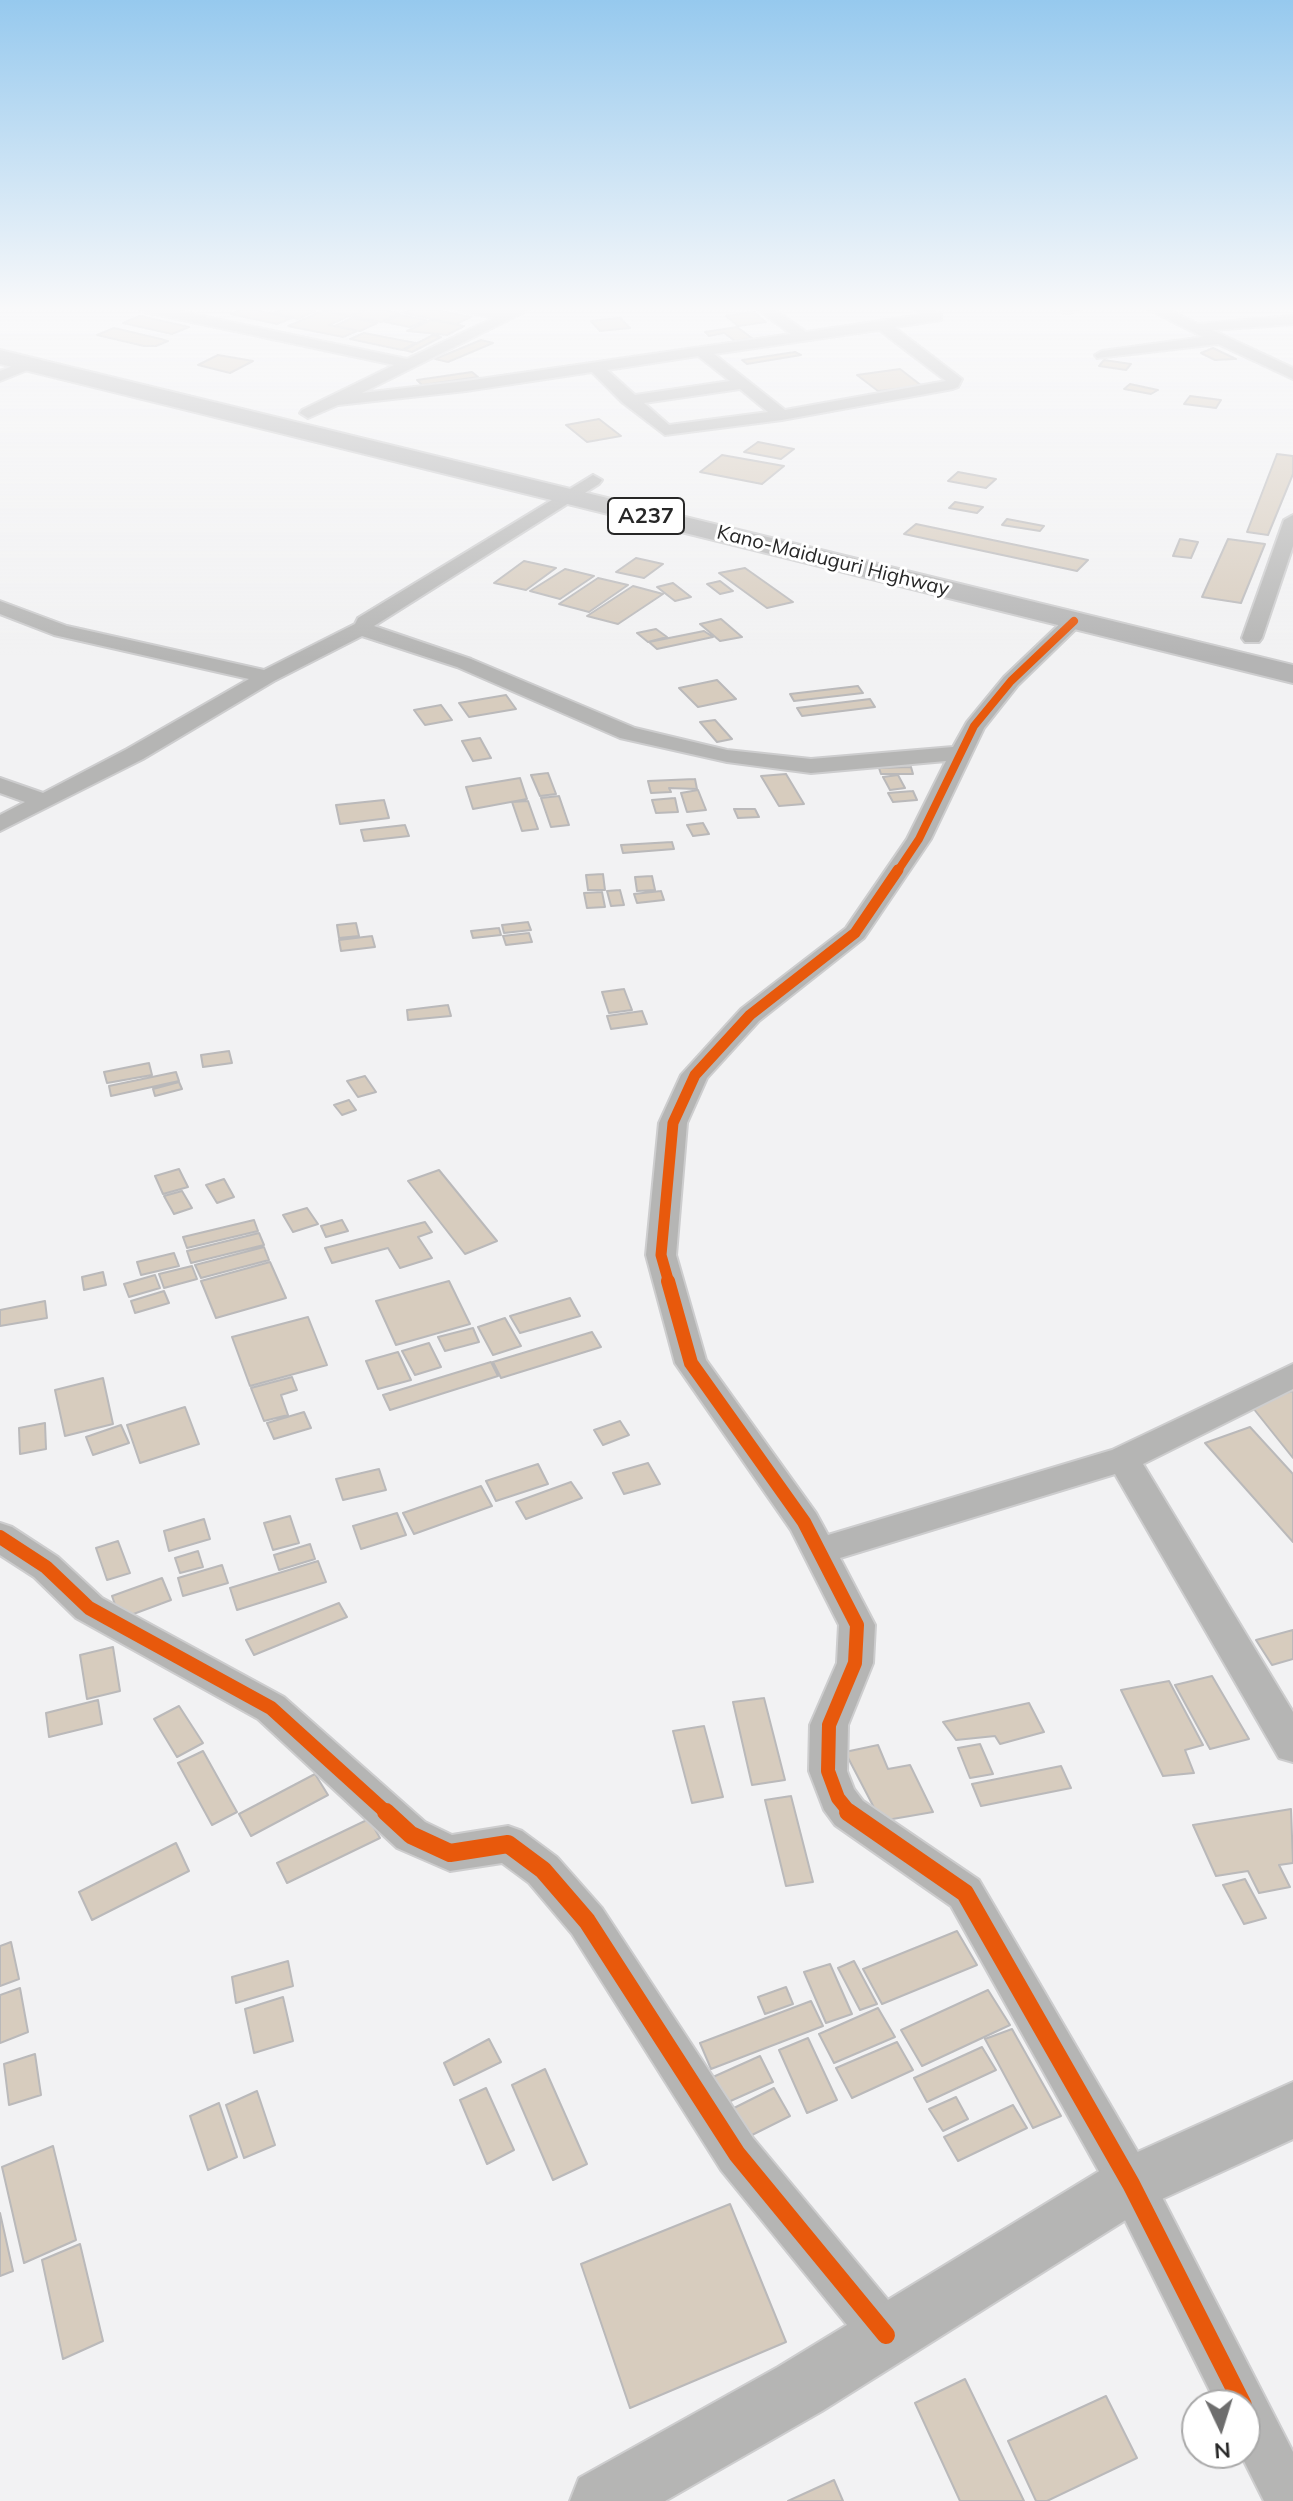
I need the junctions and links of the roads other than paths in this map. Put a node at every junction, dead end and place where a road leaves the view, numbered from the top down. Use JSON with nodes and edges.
{"nodes":[{"id":1,"x":276,"y":425,"type":"edge"},
{"id":2,"x":358,"y":425,"type":"edge"},
{"id":3,"x":656,"y":425,"type":"edge"},
{"id":4,"x":720,"y":425,"type":"edge"},
{"id":5,"x":593,"y":480,"type":"junction"},
{"id":6,"x":564,"y":496,"type":"junction"},
{"id":7,"x":1293,"y":520,"type":"edge"},
{"id":8,"x":0,"y":607,"type":"edge"},
{"id":9,"x":1129,"y":609,"type":"dead end"},
{"id":10,"x":1074,"y":621,"type":"junction"},
{"id":11,"x":364,"y":627,"type":"junction"},
{"id":12,"x":1221,"y":631,"type":"dead end"},
{"id":13,"x":1252,"y":638,"type":"junction"},
{"id":14,"x":1279,"y":645,"type":"dead end"},
{"id":15,"x":1293,"y":674,"type":"edge"},
{"id":16,"x":267,"y":677,"type":"junction"},
{"id":17,"x":961,"y":753,"type":"junction"},
{"id":18,"x":0,"y":785,"type":"edge"},
{"id":19,"x":44,"y":801,"type":"junction"},
{"id":20,"x":0,"y":824,"type":"edge"},
{"id":21,"x":1293,"y":1375,"type":"edge"},
{"id":22,"x":1123,"y":1459,"type":"junction"},
{"id":23,"x":0,"y":1537,"type":"edge"},
{"id":24,"x":819,"y":1551,"type":"junction"},
{"id":25,"x":1293,"y":1746,"type":"edge"},
{"id":26,"x":1293,"y":2110,"type":"edge"},
{"id":27,"x":1131,"y":2184,"type":"junction"},
{"id":28,"x":886,"y":2335,"type":"junction"},
{"id":29,"x":1235,"y":2389,"type":"edge"},
{"id":30,"x":1261,"y":2441,"type":"edge"},
{"id":31,"x":602,"y":2501,"type":"edge"},
{"id":32,"x":1291,"y":2501,"type":"edge"}],
"edges":[{"from":1,"to":6,"type":"highway","name":"Kano-Maiduguri Highway","number":"A237"},
{"from":2,"to":5,"type":"highway","name":"Kano-Maiduguri Highway","number":"A237"},
{"from":3,"to":4,"type":"street"},
{"from":5,"to":6,"type":"street"},
{"from":5,"to":9,"type":"highway","name":"Kano-Maiduguri Highway","number":"A237"},
{"from":6,"to":10,"type":"highway","name":"Kano-Maiduguri Highway","number":"A237"},
{"from":6,"to":11,"type":"street"},
{"from":7,"to":13,"type":"street"},
{"from":8,"to":16,"type":"street"},
{"from":10,"to":15,"type":"highway","name":"Kano-Maiduguri Highway","number":"A237"},
{"from":10,"to":17,"type":"street"},
{"from":11,"to":16,"type":"street"},
{"from":11,"to":17,"type":"street"},
{"from":12,"to":13,"type":"highway"},
{"from":13,"to":14,"type":"highway"},
{"from":16,"to":19,"type":"street"},
{"from":17,"to":24,"type":"street"},
{"from":18,"to":19,"type":"street"},
{"from":19,"to":20,"type":"street"},
{"from":21,"to":22,"type":"street"},
{"from":22,"to":24,"type":"street"},
{"from":22,"to":25,"type":"street"},
{"from":23,"to":28,"type":"street"},
{"from":24,"to":27,"type":"street"},
{"from":26,"to":27,"type":"street"},
{"from":27,"to":28,"type":"street"},
{"from":27,"to":29,"type":"street"},
{"from":28,"to":31,"type":"street"},
{"from":30,"to":32,"type":"street"}]}
